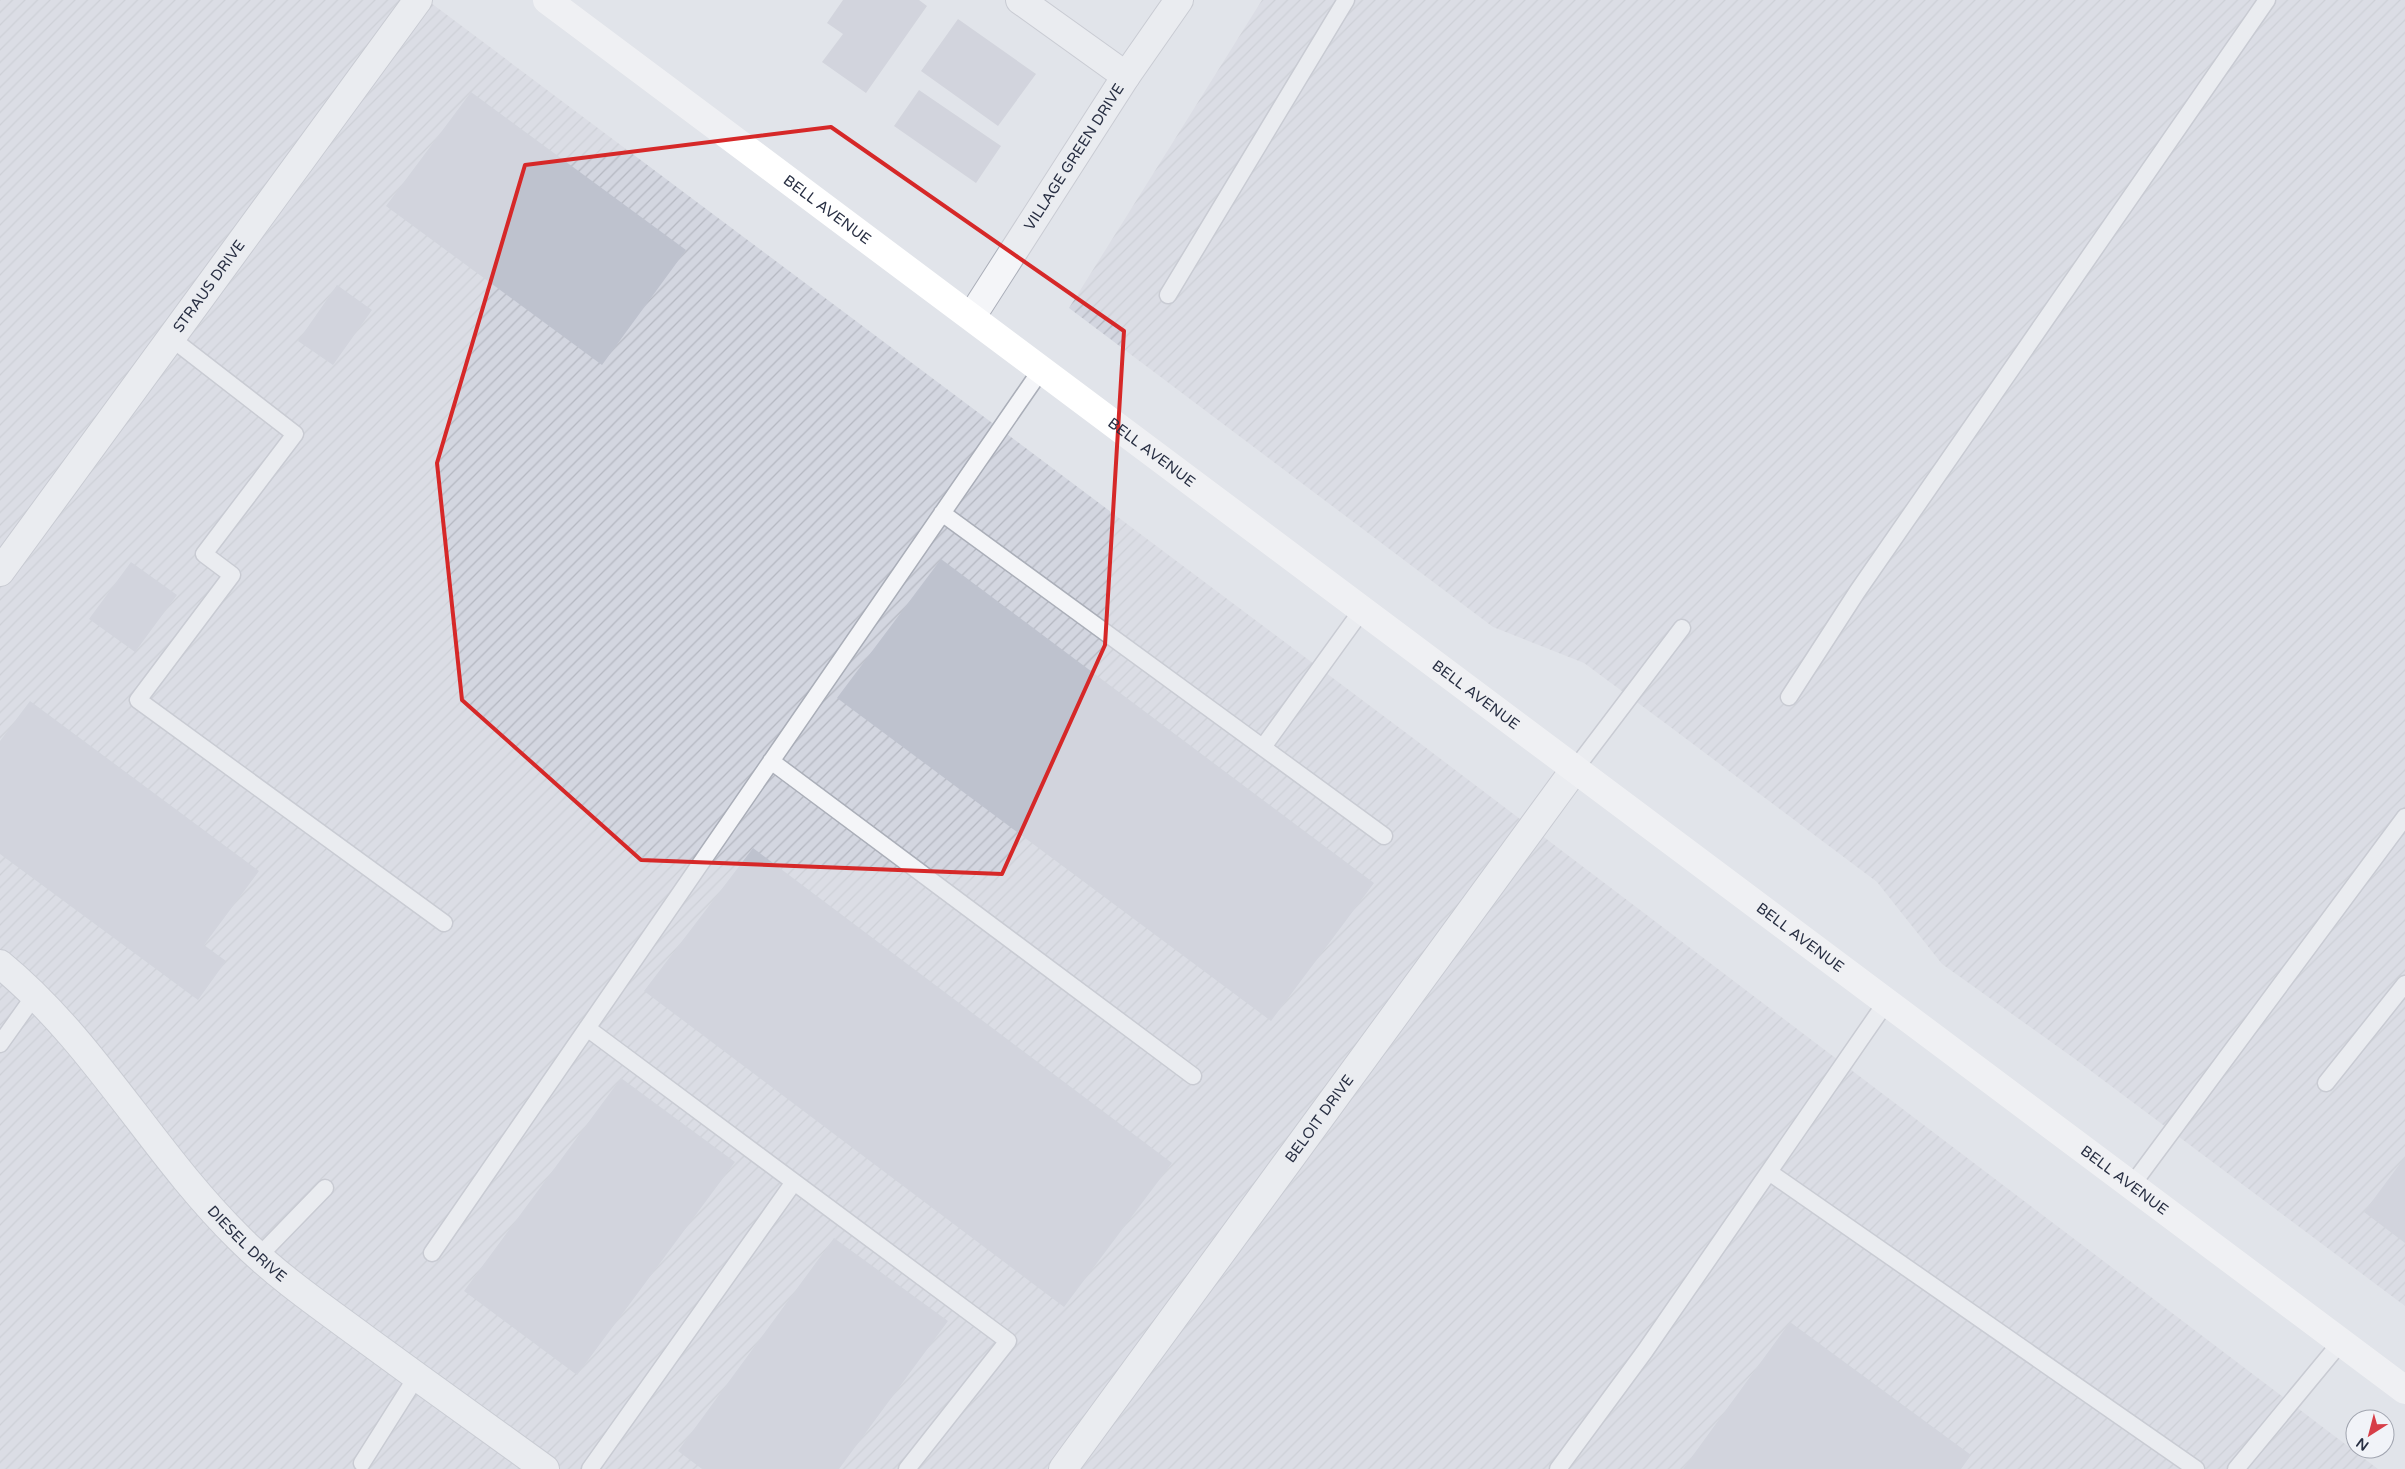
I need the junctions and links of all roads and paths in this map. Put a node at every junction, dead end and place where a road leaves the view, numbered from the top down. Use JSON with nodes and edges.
{"nodes":[{"id":1,"x":418,"y":0,"type":"edge"},
{"id":2,"x":547,"y":0,"type":"edge"},
{"id":3,"x":1020,"y":0,"type":"edge"},
{"id":4,"x":1179,"y":0,"type":"edge"},
{"id":5,"x":1346,"y":0,"type":"edge"},
{"id":6,"x":2267,"y":0,"type":"edge"},
{"id":7,"x":1126,"y":76,"type":"junction"},
{"id":8,"x":1168,"y":295,"type":"dead end"},
{"id":9,"x":972,"y":316,"type":"junction"},
{"id":10,"x":171,"y":338,"type":"junction"},
{"id":11,"x":1041,"y":370,"type":"junction"},
{"id":12,"x":942,"y":512,"type":"junction"},
{"id":13,"x":0,"y":572,"type":"edge"},
{"id":14,"x":1362,"y":610,"type":"junction"},
{"id":15,"x":1682,"y":628,"type":"dead end"},
{"id":16,"x":1789,"y":697,"type":"dead end"},
{"id":17,"x":1263,"y":747,"type":"junction"},
{"id":18,"x":771,"y":761,"type":"junction"},
{"id":19,"x":1575,"y":769,"type":"junction"},
{"id":20,"x":2405,"y":817,"type":"edge"},
{"id":21,"x":1384,"y":836,"type":"dead end"},
{"id":22,"x":444,"y":923,"type":"dead end"},
{"id":23,"x":0,"y":964,"type":"edge"},
{"id":24,"x":2405,"y":984,"type":"edge"},
{"id":25,"x":35,"y":995,"type":"junction"},
{"id":26,"x":1886,"y":1001,"type":"junction"},
{"id":27,"x":586,"y":1028,"type":"junction"},
{"id":28,"x":0,"y":1044,"type":"edge"},
{"id":29,"x":1193,"y":1076,"type":"dead end"},
{"id":30,"x":2326,"y":1084,"type":"dead end"},
{"id":31,"x":1769,"y":1172,"type":"junction"},
{"id":32,"x":794,"y":1182,"type":"junction"},
{"id":33,"x":2132,"y":1186,"type":"junction"},
{"id":34,"x":325,"y":1188,"type":"dead end"},
{"id":35,"x":432,"y":1253,"type":"dead end"},
{"id":36,"x":259,"y":1256,"type":"junction"},
{"id":37,"x":2341,"y":1342,"type":"junction"},
{"id":38,"x":417,"y":1376,"type":"junction"},
{"id":39,"x":2405,"y":1390,"type":"edge"},
{"id":40,"x":362,"y":1464,"type":"dead end"},
{"id":41,"x":544,"y":1469,"type":"edge"},
{"id":42,"x":590,"y":1469,"type":"edge"},
{"id":43,"x":907,"y":1469,"type":"edge"},
{"id":44,"x":1063,"y":1469,"type":"edge"},
{"id":45,"x":1558,"y":1469,"type":"edge"},
{"id":46,"x":2196,"y":1469,"type":"edge"},
{"id":47,"x":2236,"y":1469,"type":"edge"}],
"edges":[{"from":1,"to":10,"type":"street","name":"STRAUS DRIVE"},
{"from":2,"to":9,"type":"main road","name":"BELL AVENUE"},
{"from":3,"to":7,"type":"street"},
{"from":4,"to":7,"type":"street","name":"VILLAGE GREEN DRIVE"},
{"from":5,"to":8,"type":"lane"},
{"from":6,"to":16,"type":"lane"},
{"from":7,"to":9,"type":"street","name":"VILLAGE GREEN DRIVE"},
{"from":9,"to":11,"type":"main road","name":"BELL AVENUE"},
{"from":10,"to":13,"type":"street","name":"STRAUS DRIVE"},
{"from":10,"to":22,"type":"lane"},
{"from":11,"to":12,"type":"lane"},
{"from":11,"to":14,"type":"main road","name":"BELL AVENUE"},
{"from":12,"to":17,"type":"lane"},
{"from":12,"to":18,"type":"lane"},
{"from":14,"to":17,"type":"lane"},
{"from":14,"to":19,"type":"main road","name":"BELL AVENUE"},
{"from":15,"to":19,"type":"lane"},
{"from":17,"to":21,"type":"lane"},
{"from":18,"to":27,"type":"lane"},
{"from":18,"to":29,"type":"lane"},
{"from":19,"to":26,"type":"main road","name":"BELL AVENUE"},
{"from":19,"to":44,"type":"street","name":"BELOIT DRIVE"},
{"from":20,"to":33,"type":"lane"},
{"from":23,"to":25,"type":"street","name":"DIESEL DRIVE"},
{"from":24,"to":30,"type":"lane"},
{"from":25,"to":28,"type":"lane"},
{"from":25,"to":36,"type":"street","name":"DIESEL DRIVE"},
{"from":26,"to":31,"type":"lane"},
{"from":26,"to":33,"type":"main road","name":"BELL AVENUE"},
{"from":27,"to":32,"type":"lane"},
{"from":27,"to":35,"type":"lane"},
{"from":31,"to":45,"type":"lane"},
{"from":31,"to":46,"type":"lane"},
{"from":32,"to":42,"type":"lane"},
{"from":32,"to":43,"type":"lane"},
{"from":33,"to":37,"type":"main road","name":"BELL AVENUE"},
{"from":34,"to":36,"type":"lane"},
{"from":36,"to":38,"type":"street","name":"DIESEL DRIVE"},
{"from":37,"to":39,"type":"main road","name":"BELL AVENUE"},
{"from":37,"to":47,"type":"lane"},
{"from":38,"to":40,"type":"lane"},
{"from":38,"to":41,"type":"street","name":"DIESEL DRIVE"}]}
